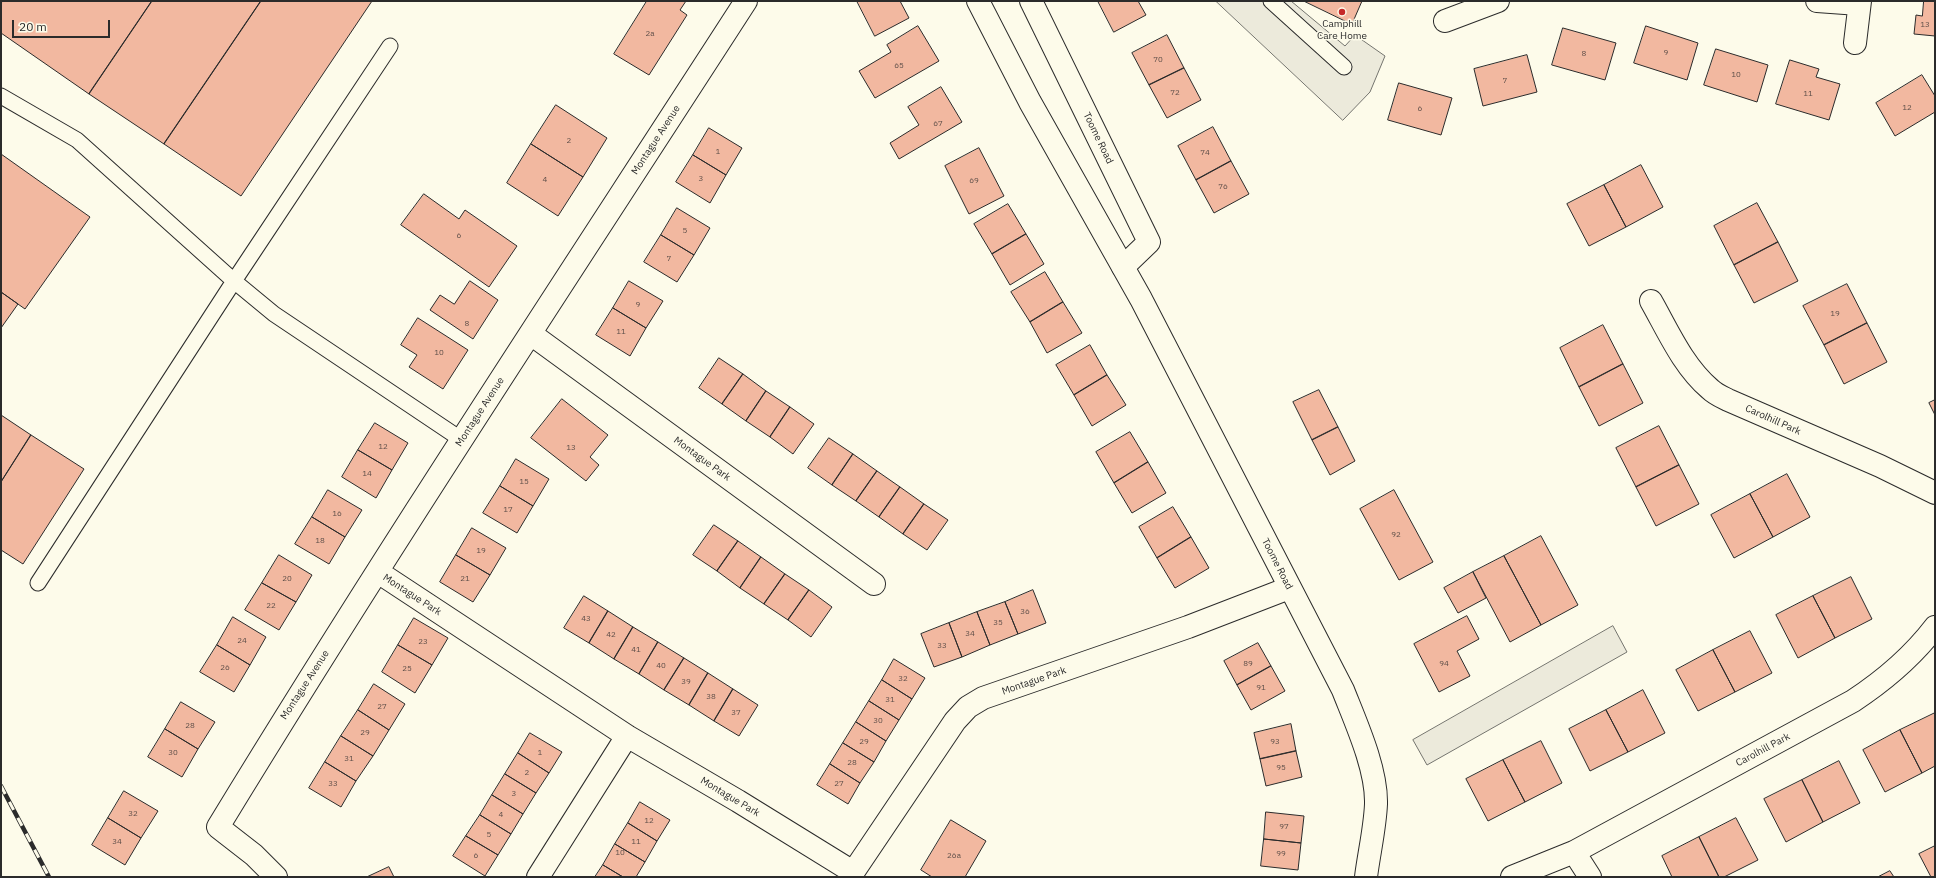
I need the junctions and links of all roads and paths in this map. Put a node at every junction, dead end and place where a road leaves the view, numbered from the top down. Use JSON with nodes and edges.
{"nodes":[{"id":1,"x":746,"y":1,"type":"edge"},
{"id":2,"x":978,"y":1,"type":"edge"},
{"id":3,"x":1030,"y":1,"type":"edge"},
{"id":4,"x":1271,"y":1,"type":"edge"},
{"id":5,"x":1817,"y":1,"type":"edge"},
{"id":6,"x":1491,"y":2,"type":"edge"},
{"id":7,"x":1860,"y":3,"type":"edge"},
{"id":8,"x":1445,"y":20,"type":"dead end"},
{"id":9,"x":1855,"y":43,"type":"dead end"},
{"id":10,"x":390,"y":46,"type":"dead end"},
{"id":11,"x":1344,"y":67,"type":"dead end"},
{"id":12,"x":1,"y":96,"type":"edge"},
{"id":13,"x":1123,"y":267,"type":"junction"},
{"id":14,"x":234,"y":282,"type":"junction"},
{"id":15,"x":1651,"y":301,"type":"dead end"},
{"id":16,"x":530,"y":334,"type":"junction"},
{"id":17,"x":462,"y":440,"type":"junction"},
{"id":18,"x":1935,"y":493,"type":"edge"},
{"id":19,"x":378,"y":572,"type":"junction"},
{"id":20,"x":38,"y":583,"type":"dead end"},
{"id":21,"x":874,"y":584,"type":"dead end"},
{"id":22,"x":1290,"y":588,"type":"junction"},
{"id":23,"x":1935,"y":627,"type":"edge"},
{"id":24,"x":627,"y":736,"type":"junction"},
{"id":25,"x":1574,"y":852,"type":"junction"},
{"id":26,"x":852,"y":874,"type":"edge"},
{"id":27,"x":276,"y":877,"type":"edge"},
{"id":28,"x":538,"y":877,"type":"edge"},
{"id":29,"x":1366,"y":877,"type":"edge"},
{"id":30,"x":1512,"y":877,"type":"edge"},
{"id":31,"x":1590,"y":877,"type":"edge"}],
"edges":[{"from":1,"to":16,"type":"street","name":"Montague Avenue"},
{"from":2,"to":13,"type":"street","name":"Toome Road"},
{"from":3,"to":13,"type":"street","name":"Toome Road"},
{"from":4,"to":11,"type":"lane"},
{"from":5,"to":7,"type":"street"},
{"from":6,"to":8,"type":"street"},
{"from":7,"to":9,"type":"street"},
{"from":10,"to":14,"type":"lane"},
{"from":12,"to":14,"type":"lane"},
{"from":13,"to":22,"type":"street","name":"Toome Road"},
{"from":14,"to":17,"type":"lane"},
{"from":14,"to":20,"type":"lane"},
{"from":15,"to":18,"type":"street","name":"Carolhill Park"},
{"from":16,"to":17,"type":"street","name":"Montague Avenue"},
{"from":16,"to":21,"type":"street","name":"Montague Park"},
{"from":17,"to":19,"type":"street","name":"Montague Avenue"},
{"from":19,"to":24,"type":"street","name":"Montague Park"},
{"from":19,"to":27,"type":"street","name":"Montague Avenue"},
{"from":22,"to":26,"type":"street","name":"Montague Park"},
{"from":22,"to":29,"type":"street","name":"Toome Road"},
{"from":23,"to":25,"type":"street","name":"Carolhill Park"},
{"from":24,"to":26,"type":"street","name":"Montague Park"},
{"from":24,"to":28,"type":"street"},
{"from":25,"to":30,"type":"street","name":"Carolhill Park"},
{"from":25,"to":31,"type":"street"}]}
